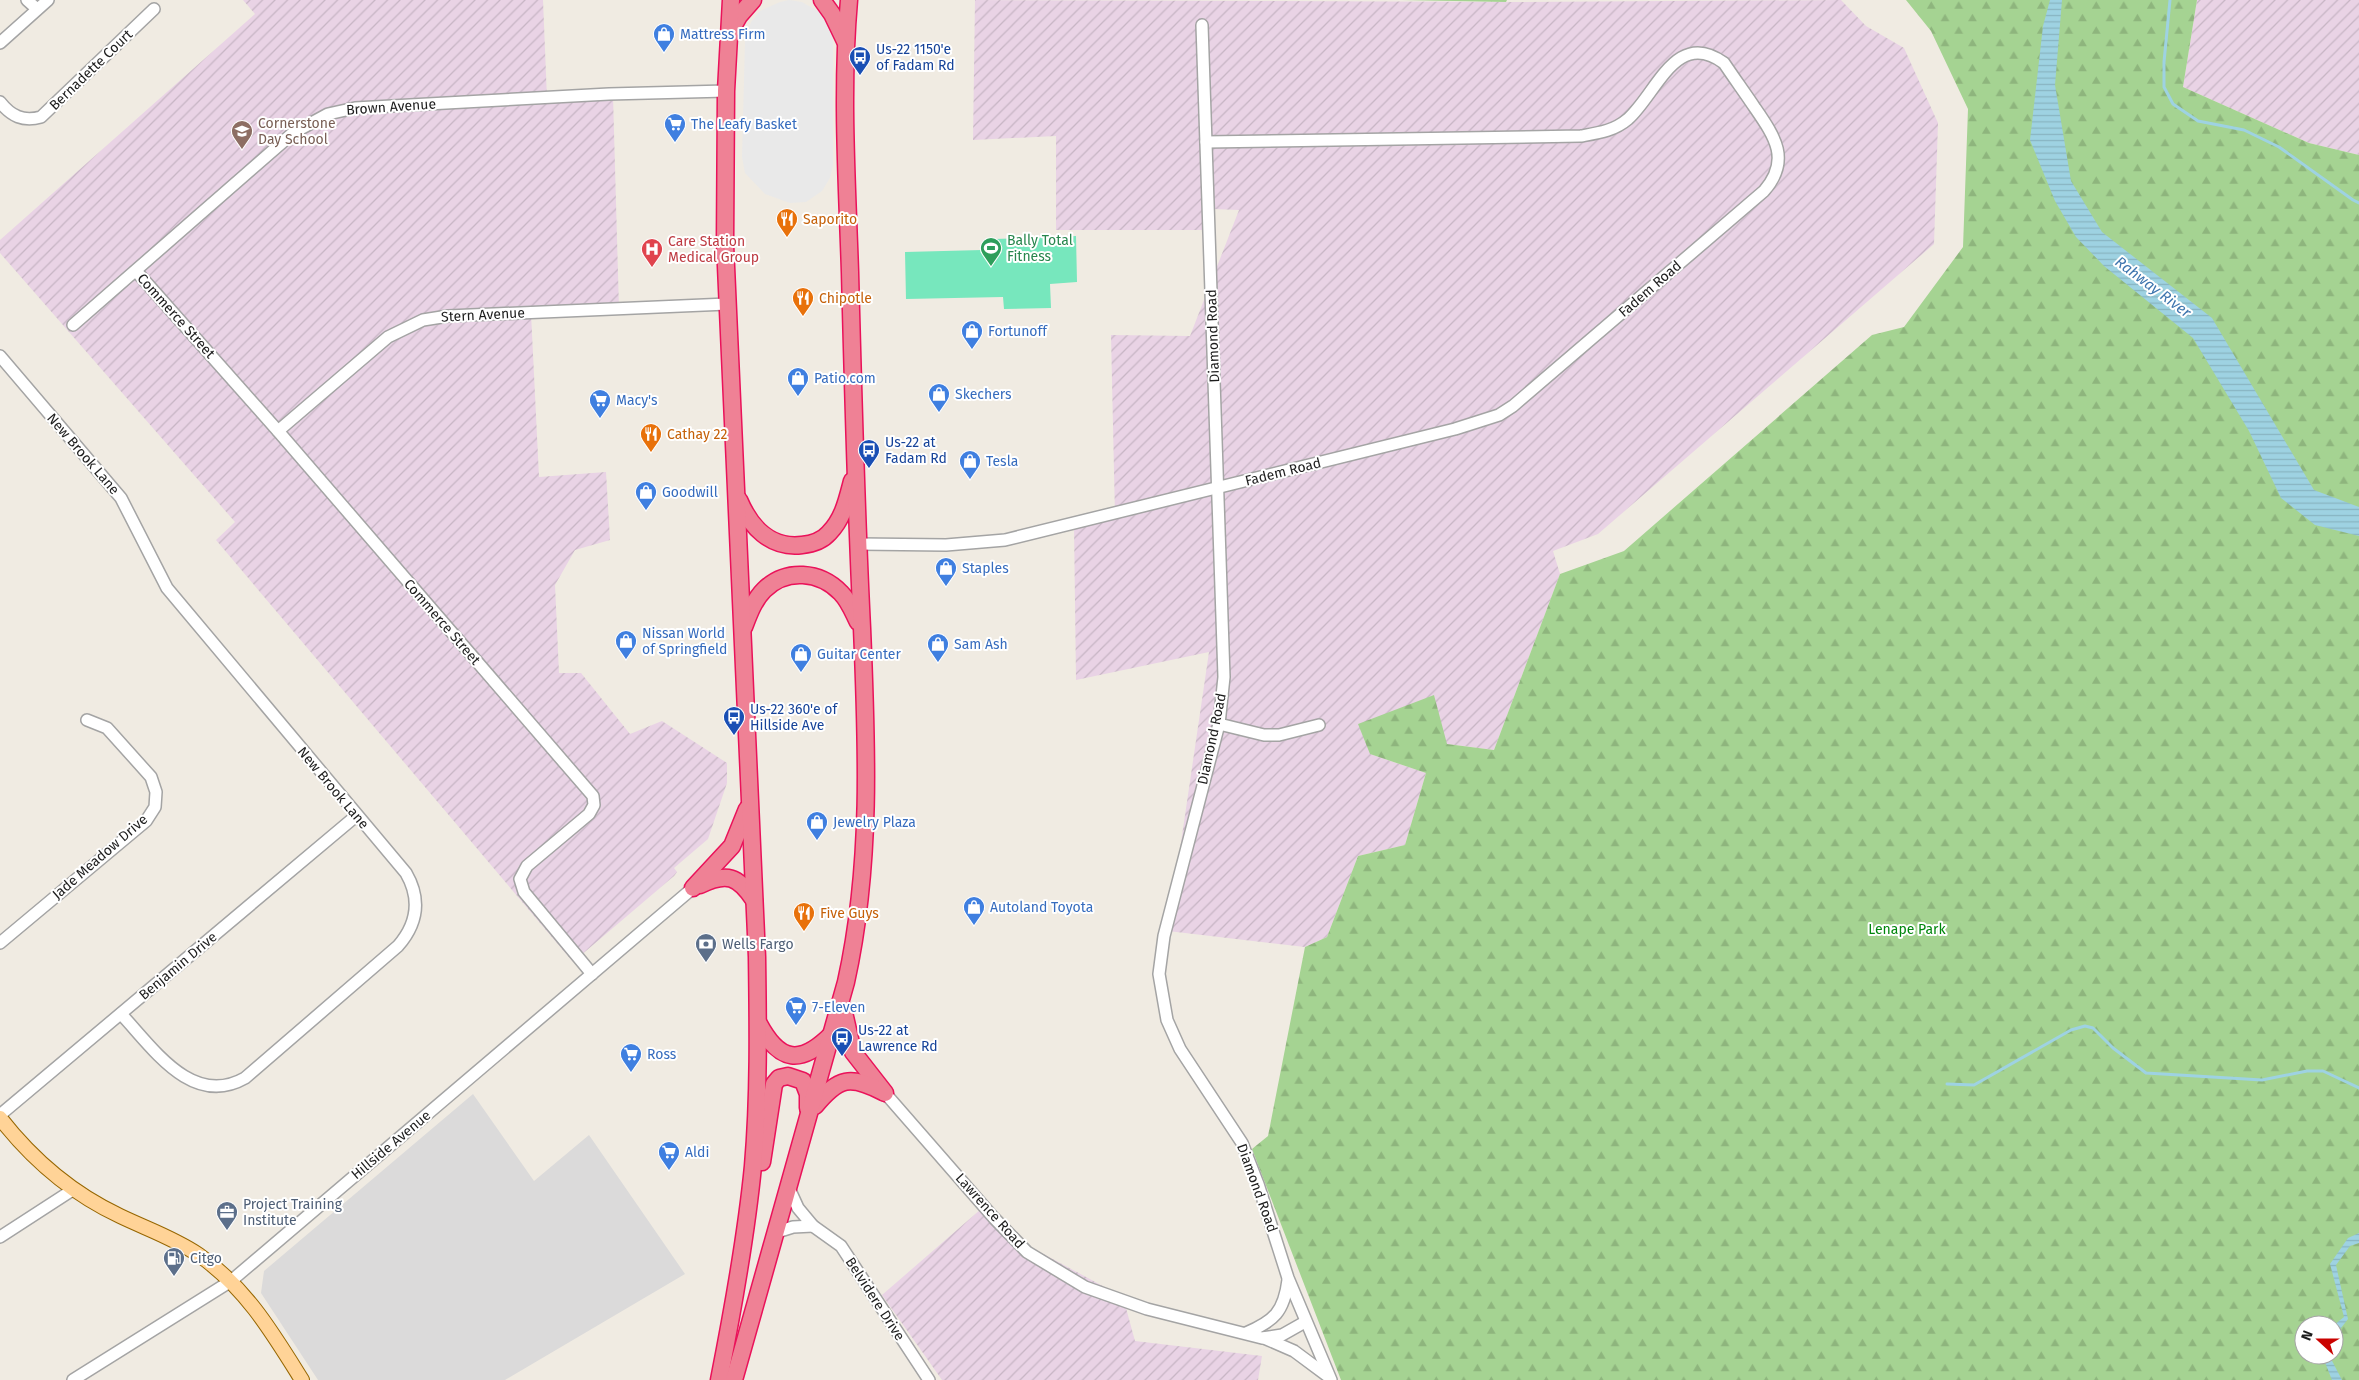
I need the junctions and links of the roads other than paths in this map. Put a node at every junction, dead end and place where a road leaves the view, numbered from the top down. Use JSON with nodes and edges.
{"nodes":[{"id":1,"x":27,"y":0,"type":"edge"},
{"id":2,"x":48,"y":0,"type":"edge"},
{"id":3,"x":731,"y":0,"type":"edge"},
{"id":4,"x":753,"y":0,"type":"edge"},
{"id":5,"x":822,"y":0,"type":"edge"},
{"id":6,"x":848,"y":0,"type":"edge"},
{"id":7,"x":37,"y":9,"type":"junction"},
{"id":8,"x":154,"y":10,"type":"dead end"},
{"id":9,"x":1202,"y":25,"type":"dead end"},
{"id":10,"x":729,"y":34,"type":"junction"},
{"id":11,"x":0,"y":43,"type":"edge"},
{"id":12,"x":846,"y":43,"type":"junction"},
{"id":13,"x":726,"y":90,"type":"junction"},
{"id":14,"x":0,"y":102,"type":"edge"},
{"id":15,"x":1206,"y":142,"type":"junction"},
{"id":16,"x":136,"y":271,"type":"junction"},
{"id":17,"x":727,"y":304,"type":"junction"},
{"id":18,"x":73,"y":325,"type":"dead end"},
{"id":19,"x":0,"y":356,"type":"edge"},
{"id":20,"x":278,"y":432,"type":"junction"},
{"id":21,"x":856,"y":467,"type":"junction"},
{"id":22,"x":1218,"y":488,"type":"junction"},
{"id":23,"x":736,"y":493,"type":"junction"},
{"id":24,"x":859,"y":544,"type":"junction"},
{"id":25,"x":862,"y":629,"type":"junction"},
{"id":26,"x":742,"y":631,"type":"junction"},
{"id":27,"x":87,"y":720,"type":"dead end"},
{"id":28,"x":1219,"y":724,"type":"junction"},
{"id":29,"x":1319,"y":725,"type":"dead end"},
{"id":30,"x":750,"y":800,"type":"junction"},
{"id":31,"x":356,"y":816,"type":"junction"},
{"id":32,"x":693,"y":888,"type":"junction"},
{"id":33,"x":754,"y":900,"type":"junction"},
{"id":34,"x":0,"y":942,"type":"edge"},
{"id":35,"x":592,"y":974,"type":"junction"},
{"id":36,"x":842,"y":1001,"type":"junction"},
{"id":37,"x":121,"y":1014,"type":"junction"},
{"id":38,"x":758,"y":1022,"type":"junction"},
{"id":39,"x":834,"y":1033,"type":"junction"},
{"id":40,"x":885,"y":1093,"type":"junction"},
{"id":41,"x":810,"y":1115,"type":"junction"},
{"id":42,"x":0,"y":1116,"type":"edge"},
{"id":43,"x":788,"y":1186,"type":"junction"},
{"id":44,"x":74,"y":1190,"type":"junction"},
{"id":45,"x":813,"y":1226,"type":"junction"},
{"id":46,"x":745,"y":1231,"type":"junction"},
{"id":47,"x":774,"y":1234,"type":"junction"},
{"id":48,"x":0,"y":1237,"type":"edge"},
{"id":49,"x":1288,"y":1278,"type":"junction"},
{"id":50,"x":231,"y":1281,"type":"junction"},
{"id":51,"x":1306,"y":1322,"type":"junction"},
{"id":52,"x":1246,"y":1332,"type":"junction"},
{"id":53,"x":1262,"y":1338,"type":"junction"},
{"id":54,"x":1331,"y":1379,"type":"edge"},
{"id":55,"x":73,"y":1380,"type":"edge"},
{"id":56,"x":302,"y":1380,"type":"edge"},
{"id":57,"x":719,"y":1380,"type":"edge"},
{"id":58,"x":734,"y":1380,"type":"edge"},
{"id":59,"x":929,"y":1380,"type":"edge"}],
"edges":[{"from":1,"to":7,"type":"street"},
{"from":2,"to":7,"type":"street"},
{"from":3,"to":10,"type":"highway"},
{"from":4,"to":10,"type":"highway"},
{"from":5,"to":12,"type":"highway"},
{"from":6,"to":12,"type":"highway"},
{"from":7,"to":11,"type":"street"},
{"from":8,"to":14,"type":"street","name":"Bernadette Court"},
{"from":9,"to":15,"type":"street","name":"Diamond Road"},
{"from":10,"to":13,"type":"highway"},
{"from":12,"to":21,"type":"highway"},
{"from":13,"to":16,"type":"street","name":"Brown Avenue"},
{"from":13,"to":17,"type":"highway"},
{"from":15,"to":22,"type":"street","name":"Diamond Road"},
{"from":15,"to":22,"type":"street","name":"Fadem Road"},
{"from":16,"to":18,"type":"street","name":"Brown Avenue"},
{"from":16,"to":20,"type":"street","name":"Commerce Street"},
{"from":17,"to":20,"type":"street","name":"Stern Avenue"},
{"from":17,"to":23,"type":"highway"},
{"from":19,"to":31,"type":"street","name":"New Brook Lane"},
{"from":20,"to":35,"type":"street","name":"Commerce Street"},
{"from":21,"to":23,"type":"highway"},
{"from":21,"to":24,"type":"highway"},
{"from":22,"to":24,"type":"street","name":"Fadem Road"},
{"from":22,"to":28,"type":"street","name":"Diamond Road"},
{"from":23,"to":26,"type":"highway"},
{"from":24,"to":25,"type":"highway"},
{"from":25,"to":26,"type":"highway"},
{"from":25,"to":36,"type":"highway"},
{"from":26,"to":30,"type":"highway"},
{"from":27,"to":34,"type":"street","name":"Jade Meadow Drive"},
{"from":28,"to":29,"type":"street"},
{"from":28,"to":49,"type":"street","name":"Diamond Road"},
{"from":30,"to":32,"type":"highway"},
{"from":30,"to":33,"type":"highway"},
{"from":31,"to":37,"type":"street","name":"Benjamin Drive"},
{"from":31,"to":37,"type":"street","name":"New Brook Lane"},
{"from":32,"to":33,"type":"highway"},
{"from":32,"to":35,"type":"street","name":"Hillside Avenue"},
{"from":33,"to":38,"type":"highway"},
{"from":35,"to":50,"type":"street","name":"Hillside Avenue"},
{"from":36,"to":39,"type":"highway"},
{"from":36,"to":40,"type":"highway"},
{"from":37,"to":42,"type":"street","name":"Benjamin Drive"},
{"from":38,"to":39,"type":"highway"},
{"from":38,"to":46,"type":"highway"},
{"from":39,"to":41,"type":"highway"},
{"from":40,"to":41,"type":"highway"},
{"from":40,"to":52,"type":"street","name":"Lawrence Road"},
{"from":41,"to":43,"type":"highway"},
{"from":41,"to":46,"type":"highway"},
{"from":42,"to":44,"type":"main road"},
{"from":43,"to":45,"type":"street","name":"Belvidere Drive"},
{"from":43,"to":47,"type":"highway"},
{"from":44,"to":48,"type":"street"},
{"from":44,"to":50,"type":"main road"},
{"from":45,"to":47,"type":"street"},
{"from":45,"to":59,"type":"street","name":"Belvidere Drive"},
{"from":46,"to":57,"type":"highway"},
{"from":47,"to":58,"type":"highway"},
{"from":49,"to":51,"type":"street","name":"Diamond Road"},
{"from":49,"to":52,"type":"street"},
{"from":50,"to":55,"type":"street","name":"Hillside Avenue"},
{"from":50,"to":56,"type":"main road"},
{"from":51,"to":53,"type":"street"},
{"from":51,"to":54,"type":"street","name":"Diamond Road"},
{"from":52,"to":53,"type":"street","name":"Lawrence Road"},
{"from":53,"to":54,"type":"street","name":"Lawrence Road"}]}
